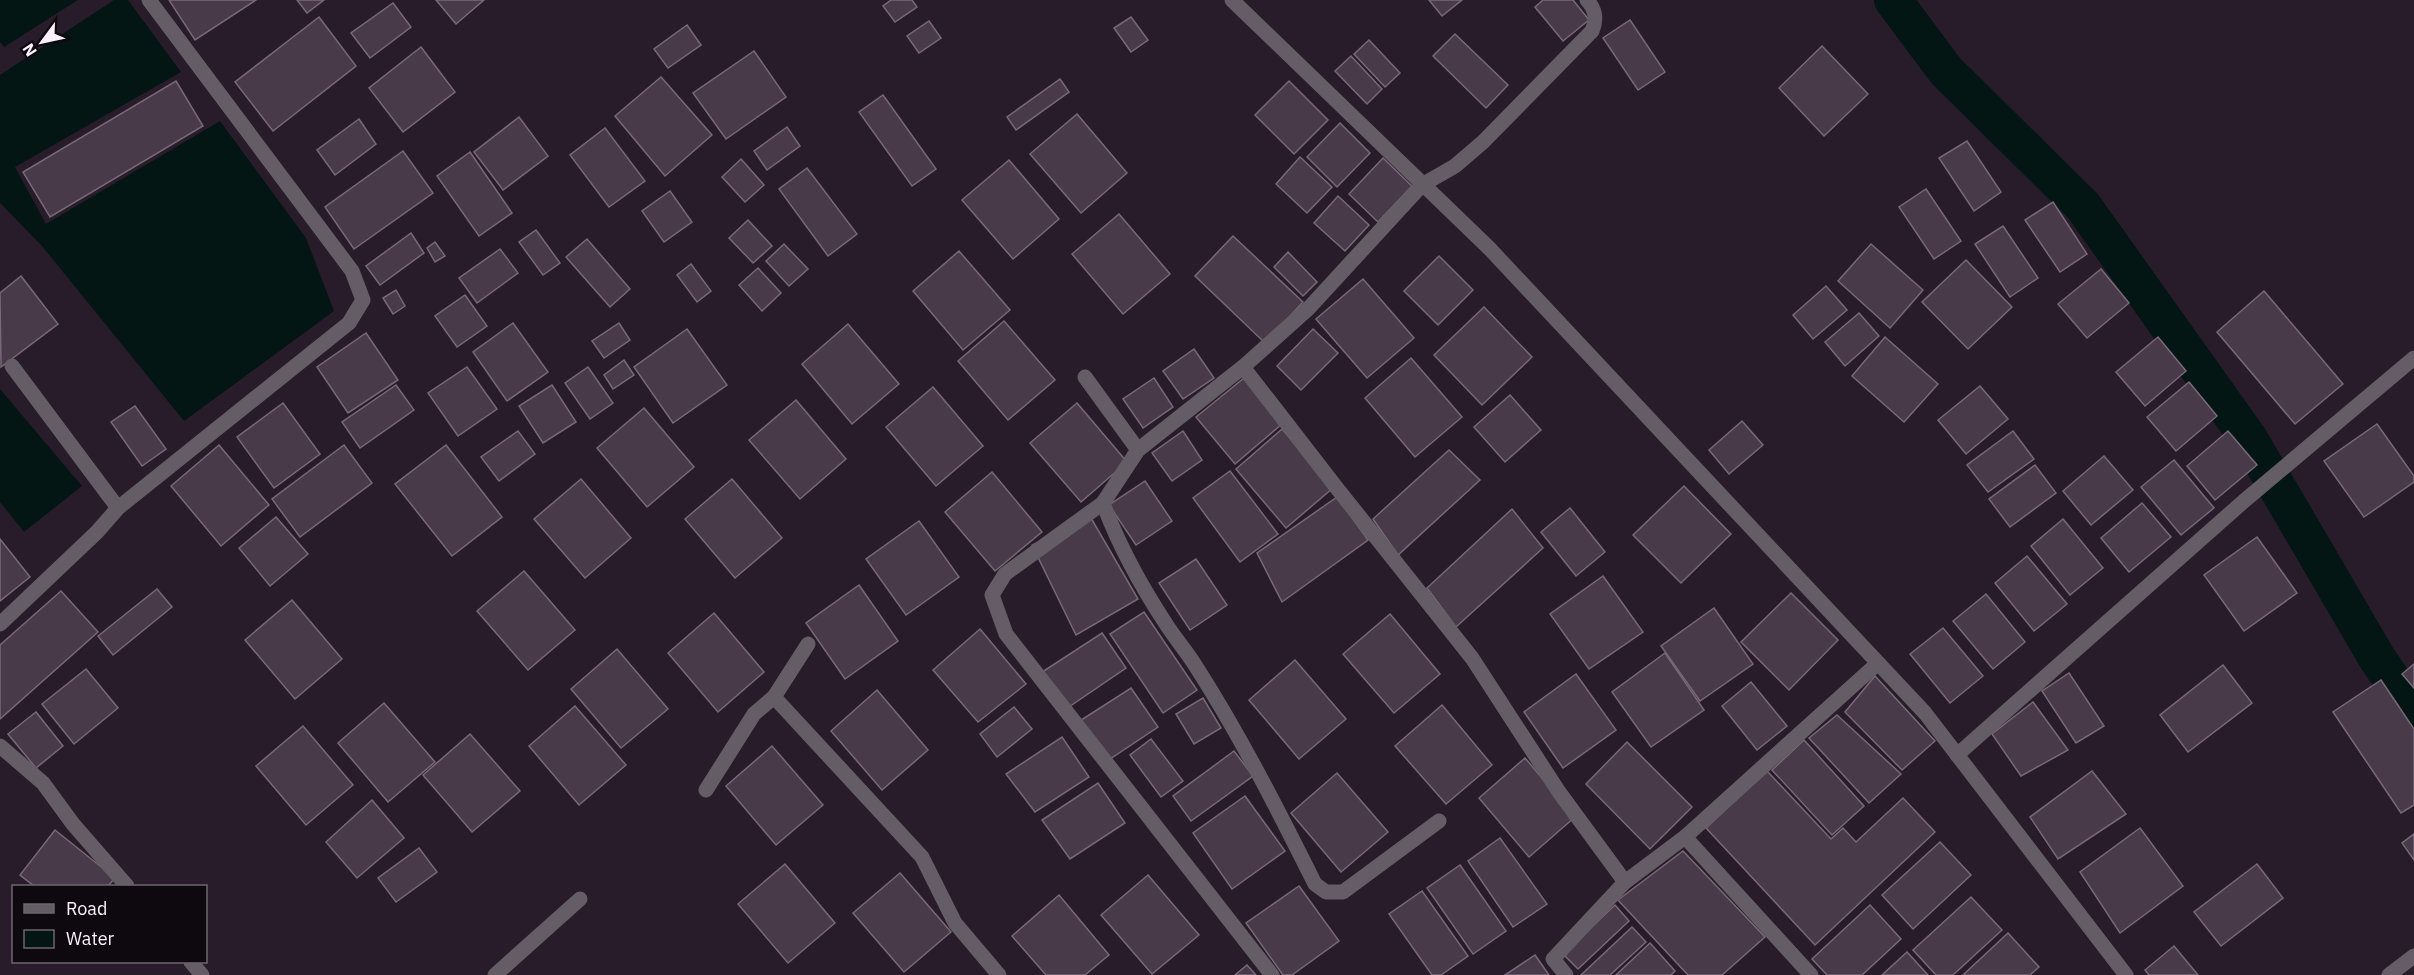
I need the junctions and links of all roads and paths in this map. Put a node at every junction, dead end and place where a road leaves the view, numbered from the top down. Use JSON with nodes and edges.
{"nodes":[{"id":1,"x":149,"y":0,"type":"edge"},
{"id":2,"x":1232,"y":0,"type":"edge"},
{"id":3,"x":1587,"y":0,"type":"edge"},
{"id":4,"x":1422,"y":185,"type":"junction"},
{"id":5,"x":2414,"y":358,"type":"edge"},
{"id":6,"x":12,"y":366,"type":"dead end"},
{"id":7,"x":1243,"y":367,"type":"junction"},
{"id":8,"x":1085,"y":377,"type":"dead end"},
{"id":9,"x":1138,"y":450,"type":"junction"},
{"id":10,"x":1103,"y":503,"type":"junction"},
{"id":11,"x":118,"y":508,"type":"junction"},
{"id":12,"x":0,"y":624,"type":"edge"},
{"id":13,"x":808,"y":644,"type":"dead end"},
{"id":14,"x":1878,"y":663,"type":"junction"},
{"id":15,"x":774,"y":697,"type":"junction"},
{"id":16,"x":0,"y":746,"type":"edge"},
{"id":17,"x":1957,"y":755,"type":"junction"},
{"id":18,"x":706,"y":790,"type":"dead end"},
{"id":19,"x":1439,"y":820,"type":"dead end"},
{"id":20,"x":1685,"y":837,"type":"junction"},
{"id":21,"x":1625,"y":882,"type":"junction"},
{"id":22,"x":126,"y":885,"type":"edge"},
{"id":23,"x":580,"y":899,"type":"dead end"},
{"id":24,"x":2414,"y":956,"type":"edge"},
{"id":25,"x":192,"y":963,"type":"edge"},
{"id":26,"x":202,"y":975,"type":"edge"},
{"id":27,"x":495,"y":975,"type":"edge"},
{"id":28,"x":999,"y":975,"type":"edge"},
{"id":29,"x":1272,"y":975,"type":"edge"},
{"id":30,"x":1566,"y":975,"type":"edge"},
{"id":31,"x":1811,"y":975,"type":"edge"},
{"id":32,"x":2126,"y":975,"type":"edge"},
{"id":33,"x":2389,"y":975,"type":"edge"}],
"edges":[{"from":1,"to":11,"type":"street"},
{"from":2,"to":4,"type":"street"},
{"from":3,"to":4,"type":"street"},
{"from":4,"to":7,"type":"street"},
{"from":4,"to":14,"type":"street"},
{"from":5,"to":17,"type":"street"},
{"from":6,"to":11,"type":"street"},
{"from":7,"to":9,"type":"street"},
{"from":7,"to":21,"type":"street"},
{"from":8,"to":9,"type":"street"},
{"from":9,"to":10,"type":"street"},
{"from":10,"to":19,"type":"street"},
{"from":10,"to":29,"type":"street"},
{"from":11,"to":12,"type":"street"},
{"from":13,"to":15,"type":"street"},
{"from":14,"to":17,"type":"street"},
{"from":14,"to":20,"type":"street"},
{"from":15,"to":18,"type":"street"},
{"from":15,"to":28,"type":"street"},
{"from":16,"to":22,"type":"street"},
{"from":17,"to":32,"type":"street"},
{"from":20,"to":21,"type":"street"},
{"from":20,"to":31,"type":"street"},
{"from":21,"to":30,"type":"street"},
{"from":23,"to":27,"type":"street"},
{"from":24,"to":33,"type":"street"},
{"from":25,"to":26,"type":"street"}]}
